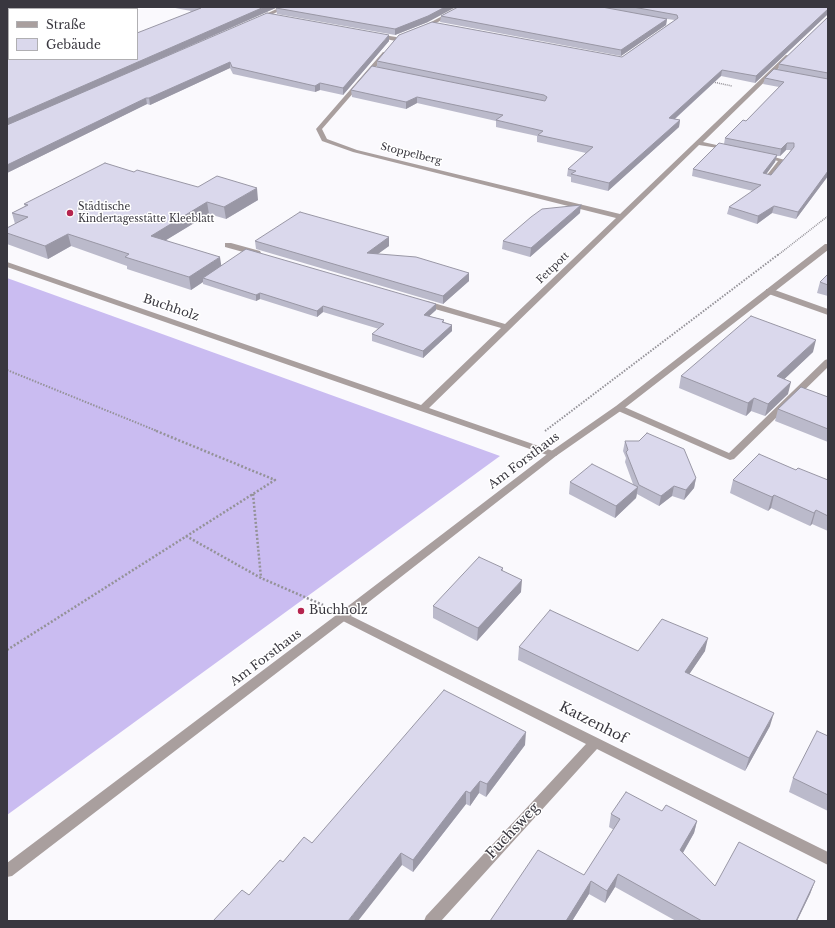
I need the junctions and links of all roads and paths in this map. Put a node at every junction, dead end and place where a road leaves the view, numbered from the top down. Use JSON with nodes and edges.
{"nodes":[{"id":1,"x":286,"y":7,"type":"edge"},
{"id":2,"x":464,"y":7,"type":"edge"},
{"id":3,"x":266,"y":15,"type":"junction"},
{"id":4,"x":274,"y":17,"type":"edge"},
{"id":5,"x":252,"y":22,"type":"edge"},
{"id":6,"x":431,"y":24,"type":"junction"},
{"id":7,"x":439,"y":26,"type":"edge"},
{"id":8,"x":417,"y":30,"type":"edge"},
{"id":9,"x":373,"y":35,"type":"edge"},
{"id":10,"x":403,"y":36,"type":"edge"},
{"id":11,"x":396,"y":39,"type":"junction"},
{"id":12,"x":794,"y":51,"type":"edge"},
{"id":13,"x":372,"y":69,"type":"junction"},
{"id":14,"x":379,"y":71,"type":"edge"},
{"id":15,"x":709,"y":82,"type":"edge"},
{"id":16,"x":754,"y":90,"type":"junction"},
{"id":17,"x":698,"y":143,"type":"junction"},
{"id":18,"x":736,"y":151,"type":"edge"},
{"id":19,"x":759,"y":155,"type":"edge"},
{"id":20,"x":766,"y":180,"type":"edge"},
{"id":21,"x":828,"y":216,"type":"edge"},
{"id":22,"x":621,"y":217,"type":"junction"},
{"id":23,"x":228,"y":245,"type":"dead end"},
{"id":24,"x":828,"y":246,"type":"edge"},
{"id":25,"x":265,"y":256,"type":"edge"},
{"id":26,"x":7,"y":264,"type":"edge"},
{"id":27,"x":769,"y":292,"type":"junction"},
{"id":28,"x":416,"y":300,"type":"edge"},
{"id":29,"x":828,"y":312,"type":"edge"},
{"id":30,"x":506,"y":327,"type":"junction"},
{"id":31,"x":828,"y":362,"type":"edge"},
{"id":32,"x":7,"y":370,"type":"edge"},
{"id":33,"x":423,"y":408,"type":"junction"},
{"id":34,"x":619,"y":408,"type":"junction"},
{"id":35,"x":536,"y":448,"type":"junction"},
{"id":36,"x":553,"y":454,"type":"junction"},
{"id":37,"x":253,"y":494,"type":"junction"},
{"id":38,"x":186,"y":536,"type":"junction"},
{"id":39,"x":261,"y":578,"type":"junction"},
{"id":40,"x":324,"y":606,"type":"dead end"},
{"id":41,"x":343,"y":616,"type":"junction"},
{"id":42,"x":7,"y":650,"type":"edge"},
{"id":43,"x":596,"y":742,"type":"junction"},
{"id":44,"x":828,"y":859,"type":"edge"},
{"id":45,"x":7,"y":871,"type":"edge"},
{"id":46,"x":431,"y":921,"type":"edge"}],
"edges":[{"from":1,"to":3,"type":"street"},
{"from":2,"to":6,"type":"street"},
{"from":3,"to":4,"type":"street"},
{"from":3,"to":5,"type":"street"},
{"from":6,"to":7,"type":"street"},
{"from":6,"to":8,"type":"street"},
{"from":9,"to":11,"type":"street"},
{"from":10,"to":11,"type":"street","name":"Stoppelberg"},
{"from":11,"to":13,"type":"street","name":"Stoppelberg"},
{"from":12,"to":16,"type":"street","name":"Fettpott"},
{"from":13,"to":14,"type":"street"},
{"from":13,"to":22,"type":"street","name":"Stoppelberg"},
{"from":15,"to":16,"type":"path"},
{"from":16,"to":17,"type":"street","name":"Fettpott"},
{"from":17,"to":18,"type":"street"},
{"from":17,"to":22,"type":"street","name":"Fettpott"},
{"from":19,"to":20,"type":"street"},
{"from":21,"to":35,"type":"path"},
{"from":22,"to":30,"type":"street","name":"Fettpott"},
{"from":23,"to":25,"type":"street"},
{"from":24,"to":27,"type":"street","name":"Am Forsthaus"},
{"from":26,"to":33,"type":"street","name":"Buchholz"},
{"from":27,"to":29,"type":"street"},
{"from":27,"to":34,"type":"street","name":"Am Forsthaus"},
{"from":28,"to":30,"type":"street"},
{"from":30,"to":33,"type":"street","name":"Fettpott"},
{"from":31,"to":34,"type":"street"},
{"from":32,"to":37,"type":"path"},
{"from":33,"to":35,"type":"street","name":"Buchholz"},
{"from":34,"to":36,"type":"street","name":"Am Forsthaus"},
{"from":35,"to":36,"type":"street","name":"Buchholz"},
{"from":36,"to":41,"type":"street","name":"Am Forsthaus"},
{"from":37,"to":38,"type":"path"},
{"from":37,"to":39,"type":"path"},
{"from":38,"to":39,"type":"path"},
{"from":38,"to":42,"type":"path"},
{"from":39,"to":40,"type":"path"},
{"from":41,"to":43,"type":"street","name":"Katzenhof"},
{"from":41,"to":45,"type":"street","name":"Am Forsthaus"},
{"from":43,"to":44,"type":"street","name":"Katzenhof"},
{"from":43,"to":46,"type":"street","name":"Fuchsweg"}]}
